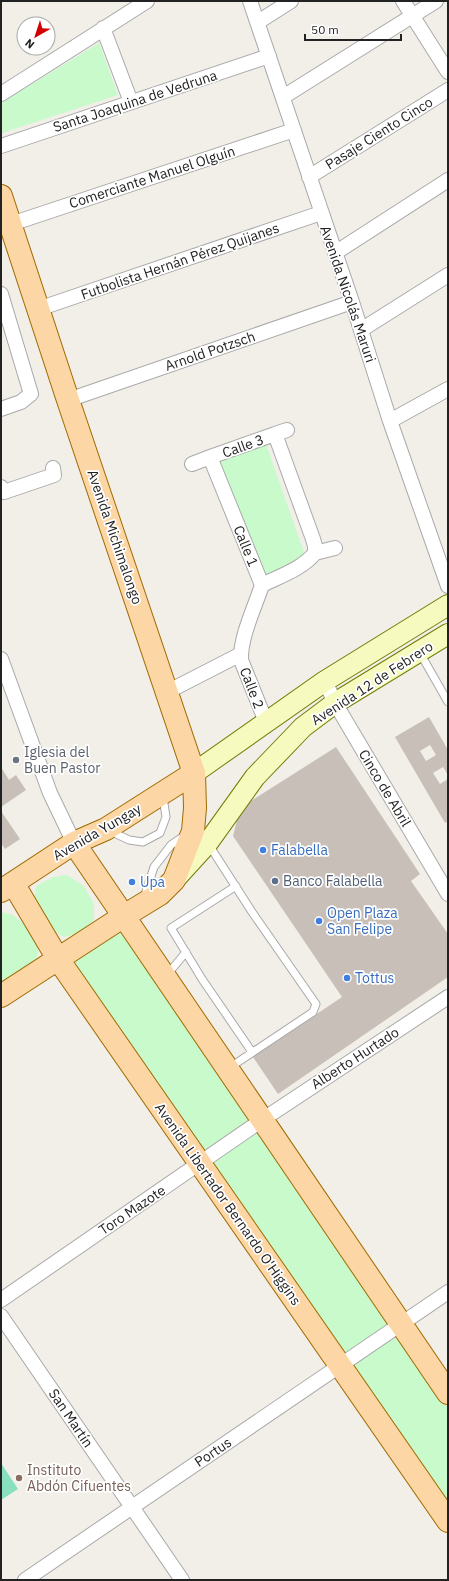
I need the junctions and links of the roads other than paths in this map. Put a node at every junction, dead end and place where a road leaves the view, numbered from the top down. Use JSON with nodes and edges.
{"nodes":[{"id":1,"x":147,"y":1,"type":"edge"},
{"id":2,"x":250,"y":1,"type":"edge"},
{"id":3,"x":291,"y":1,"type":"edge"},
{"id":4,"x":403,"y":1,"type":"edge"},
{"id":5,"x":436,"y":1,"type":"edge"},
{"id":6,"x":412,"y":16,"type":"junction"},
{"id":7,"x":258,"y":22,"type":"junction"},
{"id":8,"x":103,"y":28,"type":"junction"},
{"id":9,"x":269,"y":56,"type":"junction"},
{"id":10,"x":448,"y":72,"type":"edge"},
{"id":11,"x":448,"y":90,"type":"edge"},
{"id":12,"x":1,"y":94,"type":"edge"},
{"id":13,"x":284,"y":97,"type":"junction"},
{"id":14,"x":131,"y":102,"type":"junction"},
{"id":15,"x":294,"y":130,"type":"junction"},
{"id":16,"x":1,"y":146,"type":"edge"},
{"id":17,"x":309,"y":177,"type":"junction"},
{"id":18,"x":448,"y":180,"type":"edge"},
{"id":19,"x":1,"y":196,"type":"edge"},
{"id":20,"x":321,"y":213,"type":"junction"},
{"id":21,"x":11,"y":224,"type":"junction"},
{"id":22,"x":335,"y":253,"type":"junction"},
{"id":23,"x":448,"y":275,"type":"edge"},
{"id":24,"x":1,"y":294,"type":"edge"},
{"id":25,"x":352,"y":302,"type":"junction"},
{"id":26,"x":38,"y":309,"type":"junction"},
{"id":27,"x":361,"y":330,"type":"junction"},
{"id":28,"x":448,"y":389,"type":"edge"},
{"id":29,"x":68,"y":400,"type":"junction"},
{"id":30,"x":1,"y":409,"type":"edge"},
{"id":31,"x":390,"y":421,"type":"junction"},
{"id":32,"x":210,"y":457,"type":"junction"},
{"id":33,"x":192,"y":464,"type":"dead end"},
{"id":34,"x":53,"y":468,"type":"dead end"},
{"id":35,"x":1,"y":487,"type":"edge"},
{"id":36,"x":335,"y":548,"type":"dead end"},
{"id":37,"x":315,"y":553,"type":"junction"},
{"id":38,"x":262,"y":585,"type":"junction"},
{"id":39,"x":448,"y":586,"type":"edge"},
{"id":40,"x":448,"y":605,"type":"edge"},
{"id":41,"x":448,"y":634,"type":"edge"},
{"id":42,"x":420,"y":652,"type":"junction"},
{"id":43,"x":241,"y":654,"type":"junction"},
{"id":44,"x":1,"y":659,"type":"edge"},
{"id":45,"x":325,"y":681,"type":"junction"},
{"id":46,"x":167,"y":692,"type":"junction"},
{"id":47,"x":448,"y":702,"type":"edge"},
{"id":48,"x":335,"y":703,"type":"junction"},
{"id":49,"x":266,"y":722,"type":"junction"},
{"id":50,"x":194,"y":773,"type":"junction"},
{"id":51,"x":163,"y":792,"type":"junction"},
{"id":52,"x":106,"y":830,"type":"junction"},
{"id":53,"x":200,"y":837,"type":"junction"},
{"id":54,"x":74,"y":844,"type":"junction"},
{"id":55,"x":236,"y":886,"type":"junction"},
{"id":56,"x":7,"y":887,"type":"edge"},
{"id":57,"x":448,"y":894,"type":"edge"},
{"id":58,"x":133,"y":911,"type":"junction"},
{"id":59,"x":186,"y":952,"type":"junction"},
{"id":60,"x":58,"y":959,"type":"junction"},
{"id":61,"x":165,"y":977,"type":"junction"},
{"id":62,"x":1,"y":996,"type":"edge"},
{"id":63,"x":448,"y":997,"type":"edge"},
{"id":64,"x":252,"y":1052,"type":"junction"},
{"id":65,"x":228,"y":1069,"type":"junction"},
{"id":66,"x":262,"y":1120,"type":"junction"},
{"id":67,"x":200,"y":1164,"type":"junction"},
{"id":68,"x":448,"y":1292,"type":"edge"},
{"id":69,"x":1,"y":1300,"type":"edge"},
{"id":70,"x":1,"y":1316,"type":"edge"},
{"id":71,"x":401,"y":1324,"type":"junction"},
{"id":72,"x":340,"y":1365,"type":"junction"},
{"id":73,"x":448,"y":1393,"type":"edge"},
{"id":74,"x":132,"y":1507,"type":"junction"},
{"id":75,"x":448,"y":1521,"type":"edge"},
{"id":76,"x":25,"y":1580,"type":"edge"},
{"id":77,"x":182,"y":1580,"type":"edge"}],
"edges":[{"from":1,"to":8,"type":"street"},
{"from":2,"to":7,"type":"street","name":"Avenida Nicolás Maruri"},
{"from":3,"to":7,"type":"street"},
{"from":4,"to":6,"type":"street"},
{"from":5,"to":6,"type":"street"},
{"from":6,"to":10,"type":"street"},
{"from":6,"to":13,"type":"street"},
{"from":7,"to":9,"type":"street","name":"Avenida Nicolás Maruri"},
{"from":8,"to":12,"type":"street"},
{"from":8,"to":14,"type":"street"},
{"from":9,"to":13,"type":"street","name":"Avenida Nicolás Maruri"},
{"from":9,"to":14,"type":"street","name":"Santa Joaquina de Vedruna"},
{"from":11,"to":17,"type":"street","name":"Pasaje Ciento Cinco"},
{"from":13,"to":15,"type":"street","name":"Avenida Nicolás Maruri"},
{"from":14,"to":16,"type":"street","name":"Santa Joaquina de Vedruna"},
{"from":15,"to":17,"type":"street","name":"Avenida Nicolás Maruri"},
{"from":15,"to":21,"type":"street","name":"Comerciante Manuel Olguín"},
{"from":17,"to":20,"type":"street","name":"Avenida Nicolás Maruri"},
{"from":18,"to":22,"type":"street"},
{"from":19,"to":21,"type":"main road","name":"Avenida Michimalongo"},
{"from":20,"to":22,"type":"street","name":"Avenida Nicolás Maruri"},
{"from":20,"to":26,"type":"street","name":"Futbolista Hernán Pérez Quijanes"},
{"from":21,"to":26,"type":"main road","name":"Avenida Michimalongo"},
{"from":22,"to":25,"type":"street","name":"Avenida Nicolás Maruri"},
{"from":23,"to":27,"type":"street"},
{"from":24,"to":30,"type":"street"},
{"from":25,"to":27,"type":"street","name":"Avenida Nicolás Maruri"},
{"from":25,"to":29,"type":"street","name":"Arnold Potzsch"},
{"from":26,"to":29,"type":"main road","name":"Avenida Michimalongo"},
{"from":27,"to":31,"type":"street","name":"Avenida Nicolás Maruri"},
{"from":28,"to":31,"type":"street"},
{"from":29,"to":46,"type":"main road","name":"Avenida Michimalongo"},
{"from":31,"to":39,"type":"street","name":"Avenida Nicolás Maruri"},
{"from":32,"to":33,"type":"street"},
{"from":32,"to":37,"type":"street","name":"Calle 3"},
{"from":32,"to":38,"type":"street","name":"Calle 1"},
{"from":34,"to":35,"type":"street"},
{"from":36,"to":37,"type":"street"},
{"from":37,"to":38,"type":"street"},
{"from":38,"to":43,"type":"street","name":"Calle 1"},
{"from":40,"to":45,"type":"street","name":"Avenida 12 de Febrero"},
{"from":41,"to":42,"type":"street","name":"Avenida 12 de Febrero"},
{"from":42,"to":47,"type":"lane"},
{"from":42,"to":48,"type":"street","name":"Avenida 12 de Febrero"},
{"from":43,"to":46,"type":"street"},
{"from":43,"to":49,"type":"street","name":"Calle 2"},
{"from":44,"to":54,"type":"street"},
{"from":45,"to":48,"type":"street","name":"Cinco de Abril"},
{"from":45,"to":49,"type":"street","name":"Avenida 12 de Febrero"},
{"from":46,"to":50,"type":"main road","name":"Avenida Michimalongo"},
{"from":48,"to":53,"type":"street","name":"Avenida 12 de Febrero"},
{"from":48,"to":57,"type":"street","name":"Cinco de Abril"},
{"from":49,"to":50,"type":"street","name":"Avenida 12 de Febrero"},
{"from":50,"to":51,"type":"main road","name":"Avenida Yungay"},
{"from":50,"to":53,"type":"main road","name":"Avenida Michimalongo"},
{"from":51,"to":52,"type":"main road","name":"Avenida Yungay"},
{"from":51,"to":52,"type":"lane"},
{"from":52,"to":54,"type":"main road","name":"Avenida Yungay"},
{"from":53,"to":55,"type":"lane"},
{"from":53,"to":58,"type":"main road","name":"Avenida Michimalongo"},
{"from":53,"to":58,"type":"lane"},
{"from":54,"to":56,"type":"main road","name":"Avenida Yungay"},
{"from":54,"to":58,"type":"main road"},
{"from":55,"to":59,"type":"lane"},
{"from":55,"to":64,"type":"lane"},
{"from":56,"to":60,"type":"main road","name":"Avenida Libertador Bernardo O'Higgins"},
{"from":58,"to":60,"type":"main road"},
{"from":58,"to":61,"type":"main road"},
{"from":59,"to":61,"type":"lane"},
{"from":59,"to":64,"type":"lane"},
{"from":60,"to":62,"type":"main road"},
{"from":60,"to":67,"type":"main road","name":"Avenida Libertador Bernardo O'Higgins"},
{"from":61,"to":65,"type":"main road"},
{"from":63,"to":66,"type":"street","name":"Alberto Hurtado"},
{"from":64,"to":65,"type":"lane"},
{"from":65,"to":66,"type":"main road"},
{"from":66,"to":67,"type":"street","name":"Toro Mazote"},
{"from":66,"to":71,"type":"main road"},
{"from":67,"to":69,"type":"street","name":"Toro Mazote"},
{"from":67,"to":72,"type":"main road","name":"Avenida Libertador Bernardo O'Higgins"},
{"from":68,"to":71,"type":"street","name":"Portus"},
{"from":70,"to":74,"type":"street","name":"San Martín"},
{"from":71,"to":72,"type":"street","name":"Portus"},
{"from":71,"to":73,"type":"main road"},
{"from":72,"to":74,"type":"street","name":"Portus"},
{"from":72,"to":75,"type":"main road","name":"Avenida Libertador Bernardo O'Higgins"},
{"from":74,"to":76,"type":"street","name":"Portus"},
{"from":74,"to":77,"type":"street","name":"San Martín"}]}
